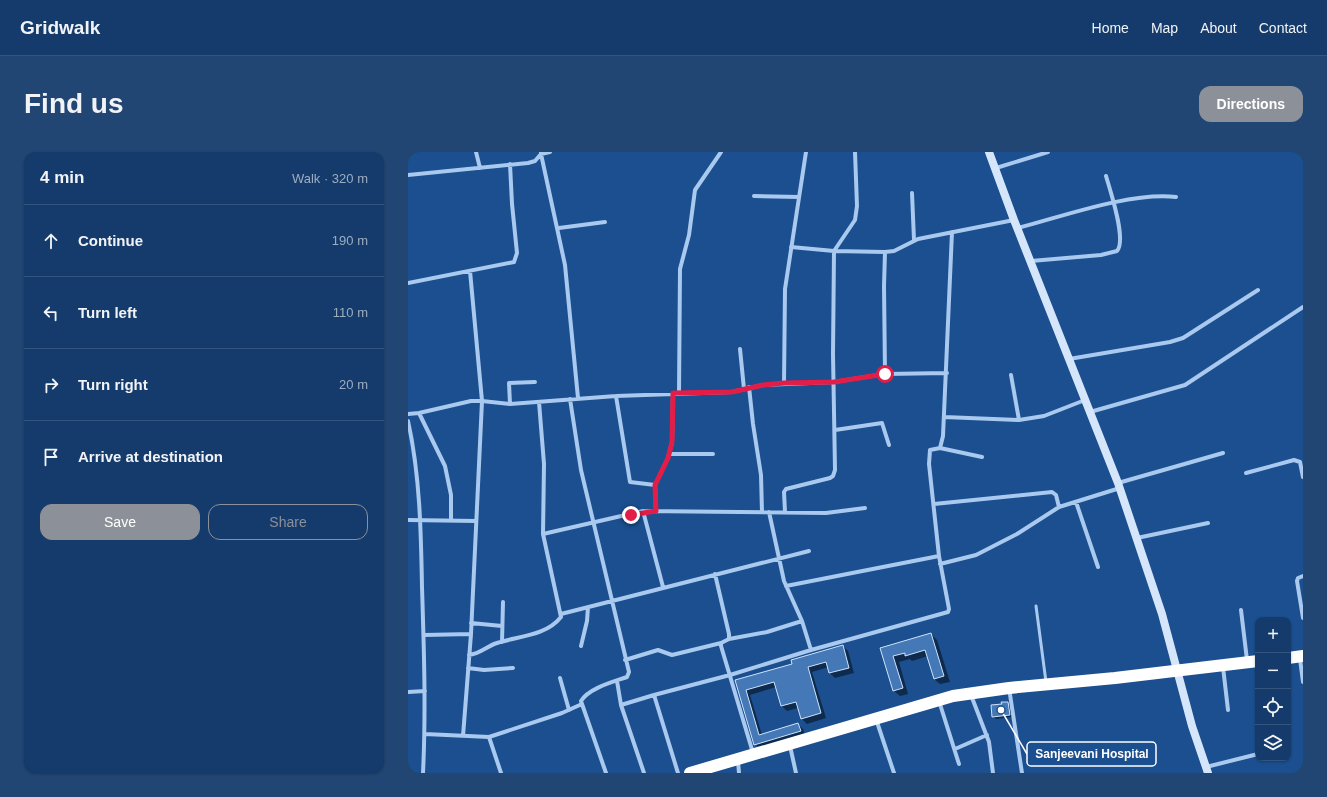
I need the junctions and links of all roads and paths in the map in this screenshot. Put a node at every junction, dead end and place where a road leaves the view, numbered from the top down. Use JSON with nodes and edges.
{"nodes":[{"id":1,"x":476,"y":152,"type":"edge"},
{"id":2,"x":550,"y":152,"type":"edge"},
{"id":3,"x":721,"y":152,"type":"edge"},
{"id":4,"x":806,"y":152,"type":"edge"},
{"id":5,"x":855,"y":152,"type":"edge"},
{"id":6,"x":989,"y":152,"type":"edge"},
{"id":7,"x":1048,"y":152,"type":"edge"},
{"id":8,"x":541,"y":153,"type":"edge"},
{"id":9,"x":510,"y":164,"type":"junction"},
{"id":10,"x":480,"y":168,"type":"junction"},
{"id":11,"x":996,"y":168,"type":"junction"},
{"id":12,"x":408,"y":175,"type":"edge"},
{"id":13,"x":1106,"y":176,"type":"dead end"},
{"id":14,"x":912,"y":193,"type":"dead end"},
{"id":15,"x":754,"y":196,"type":"dead end"},
{"id":16,"x":799,"y":197,"type":"junction"},
{"id":17,"x":1176,"y":197,"type":"dead end"},
{"id":18,"x":1114,"y":203,"type":"junction"},
{"id":19,"x":1014,"y":220,"type":"junction"},
{"id":20,"x":605,"y":222,"type":"dead end"},
{"id":21,"x":558,"y":228,"type":"junction"},
{"id":22,"x":1017,"y":228,"type":"junction"},
{"id":23,"x":952,"y":232,"type":"junction"},
{"id":24,"x":914,"y":240,"type":"junction"},
{"id":25,"x":791,"y":247,"type":"junction"},
{"id":26,"x":834,"y":251,"type":"junction"},
{"id":27,"x":885,"y":252,"type":"junction"},
{"id":28,"x":1031,"y":260,"type":"junction"},
{"id":29,"x":470,"y":271,"type":"junction"},
{"id":30,"x":408,"y":283,"type":"edge"},
{"id":31,"x":1258,"y":290,"type":"dead end"},
{"id":32,"x":1303,"y":307,"type":"edge"},
{"id":33,"x":740,"y":349,"type":"dead end"},
{"id":34,"x":1069,"y":359,"type":"junction"},
{"id":35,"x":947,"y":373,"type":"junction"},
{"id":36,"x":885,"y":374,"type":"junction"},
{"id":37,"x":1011,"y":375,"type":"dead end"},
{"id":38,"x":535,"y":382,"type":"dead end"},
{"id":39,"x":834,"y":382,"type":"junction"},
{"id":40,"x":784,"y":383,"type":"junction"},
{"id":41,"x":749,"y":387,"type":"junction"},
{"id":42,"x":744,"y":389,"type":"junction"},
{"id":43,"x":673,"y":393,"type":"junction"},
{"id":44,"x":679,"y":393,"type":"junction"},
{"id":45,"x":616,"y":396,"type":"junction"},
{"id":46,"x":578,"y":398,"type":"junction"},
{"id":47,"x":570,"y":399,"type":"junction"},
{"id":48,"x":1086,"y":400,"type":"junction"},
{"id":49,"x":482,"y":401,"type":"junction"},
{"id":50,"x":539,"y":402,"type":"junction"},
{"id":51,"x":510,"y":404,"type":"junction"},
{"id":52,"x":1090,"y":412,"type":"junction"},
{"id":53,"x":419,"y":413,"type":"junction"},
{"id":54,"x":408,"y":414,"type":"edge"},
{"id":55,"x":944,"y":417,"type":"junction"},
{"id":56,"x":1019,"y":420,"type":"junction"},
{"id":57,"x":408,"y":421,"type":"edge"},
{"id":58,"x":835,"y":430,"type":"junction"},
{"id":59,"x":889,"y":445,"type":"dead end"},
{"id":60,"x":940,"y":448,"type":"junction"},
{"id":61,"x":1223,"y":453,"type":"dead end"},
{"id":62,"x":669,"y":454,"type":"junction"},
{"id":63,"x":713,"y":454,"type":"dead end"},
{"id":64,"x":982,"y":457,"type":"dead end"},
{"id":65,"x":1246,"y":473,"type":"dead end"},
{"id":66,"x":1303,"y":477,"type":"edge"},
{"id":67,"x":655,"y":485,"type":"junction"},
{"id":68,"x":1119,"y":486,"type":"junction"},
{"id":69,"x":1076,"y":502,"type":"junction"},
{"id":70,"x":934,"y":504,"type":"junction"},
{"id":71,"x":1059,"y":507,"type":"junction"},
{"id":72,"x":865,"y":508,"type":"dead end"},
{"id":73,"x":643,"y":511,"type":"junction"},
{"id":74,"x":656,"y":511,"type":"junction"},
{"id":75,"x":762,"y":512,"type":"junction"},
{"id":76,"x":769,"y":512,"type":"junction"},
{"id":77,"x":785,"y":512,"type":"junction"},
{"id":78,"x":420,"y":519,"type":"junction"},
{"id":79,"x":408,"y":520,"type":"edge"},
{"id":80,"x":451,"y":520,"type":"junction"},
{"id":81,"x":476,"y":521,"type":"junction"},
{"id":82,"x":1208,"y":523,"type":"dead end"},
{"id":83,"x":593,"y":524,"type":"junction"},
{"id":84,"x":543,"y":534,"type":"junction"},
{"id":85,"x":1137,"y":538,"type":"junction"},
{"id":86,"x":809,"y":551,"type":"dead end"},
{"id":87,"x":939,"y":556,"type":"junction"},
{"id":88,"x":780,"y":558,"type":"junction"},
{"id":89,"x":940,"y":564,"type":"junction"},
{"id":90,"x":1098,"y":567,"type":"dead end"},
{"id":91,"x":715,"y":574,"type":"junction"},
{"id":92,"x":1303,"y":576,"type":"edge"},
{"id":93,"x":786,"y":586,"type":"junction"},
{"id":94,"x":663,"y":587,"type":"junction"},
{"id":95,"x":611,"y":601,"type":"junction"},
{"id":96,"x":502,"y":602,"type":"dead end"},
{"id":97,"x":1036,"y":606,"type":"dead end"},
{"id":98,"x":588,"y":607,"type":"junction"},
{"id":99,"x":1241,"y":610,"type":"dead end"},
{"id":100,"x":561,"y":614,"type":"junction"},
{"id":101,"x":1303,"y":618,"type":"edge"},
{"id":102,"x":802,"y":621,"type":"junction"},
{"id":103,"x":471,"y":623,"type":"junction"},
{"id":104,"x":502,"y":626,"type":"junction"},
{"id":105,"x":471,"y":634,"type":"junction"},
{"id":106,"x":424,"y":635,"type":"junction"},
{"id":107,"x":729,"y":639,"type":"junction"},
{"id":108,"x":502,"y":642,"type":"junction"},
{"id":109,"x":721,"y":643,"type":"junction"},
{"id":110,"x":581,"y":646,"type":"dead end"},
{"id":111,"x":811,"y":650,"type":"junction"},
{"id":112,"x":469,"y":655,"type":"junction"},
{"id":113,"x":1297,"y":657,"type":"edge"},
{"id":114,"x":625,"y":660,"type":"junction"},
{"id":115,"x":1252,"y":662,"type":"edge"},
{"id":116,"x":1223,"y":664,"type":"junction"},
{"id":117,"x":468,"y":668,"type":"junction"},
{"id":118,"x":512,"y":668,"type":"dead end"},
{"id":119,"x":1177,"y":670,"type":"junction"},
{"id":120,"x":730,"y":675,"type":"junction"},
{"id":121,"x":560,"y":678,"type":"dead end"},
{"id":122,"x":617,"y":681,"type":"junction"},
{"id":123,"x":1303,"y":682,"type":"edge"},
{"id":124,"x":1046,"y":685,"type":"junction"},
{"id":125,"x":1009,"y":688,"type":"junction"},
{"id":126,"x":425,"y":691,"type":"junction"},
{"id":127,"x":408,"y":692,"type":"edge"},
{"id":128,"x":970,"y":693,"type":"junction"},
{"id":129,"x":654,"y":695,"type":"junction"},
{"id":130,"x":939,"y":700,"type":"junction"},
{"id":131,"x":582,"y":704,"type":"junction"},
{"id":132,"x":621,"y":706,"type":"junction"},
{"id":133,"x":569,"y":710,"type":"junction"},
{"id":134,"x":1228,"y":710,"type":"dead end"},
{"id":135,"x":876,"y":719,"type":"junction"},
{"id":136,"x":425,"y":734,"type":"junction"},
{"id":137,"x":987,"y":735,"type":"junction"},
{"id":138,"x":463,"y":736,"type":"junction"},
{"id":139,"x":489,"y":737,"type":"junction"},
{"id":140,"x":789,"y":744,"type":"junction"},
{"id":141,"x":955,"y":749,"type":"junction"},
{"id":142,"x":754,"y":754,"type":"junction"},
{"id":143,"x":1255,"y":755,"type":"edge"},
{"id":144,"x":737,"y":759,"type":"junction"},
{"id":145,"x":960,"y":764,"type":"dead end"},
{"id":146,"x":1207,"y":770,"type":"edge"},
{"id":147,"x":423,"y":773,"type":"edge"},
{"id":148,"x":501,"y":773,"type":"edge"},
{"id":149,"x":606,"y":773,"type":"edge"},
{"id":150,"x":644,"y":773,"type":"edge"},
{"id":151,"x":678,"y":773,"type":"edge"},
{"id":152,"x":690,"y":773,"type":"edge"},
{"id":153,"x":740,"y":773,"type":"edge"},
{"id":154,"x":796,"y":773,"type":"edge"},
{"id":155,"x":894,"y":773,"type":"edge"},
{"id":156,"x":993,"y":773,"type":"edge"},
{"id":157,"x":1022,"y":773,"type":"edge"}],
"edges":[{"from":1,"to":10,"type":"street"},
{"from":2,"to":8,"type":"street"},
{"from":3,"to":44,"type":"street"},
{"from":4,"to":16,"type":"street"},
{"from":5,"to":26,"type":"street"},
{"from":6,"to":11,"type":"street"},
{"from":7,"to":11,"type":"street"},
{"from":8,"to":9,"type":"street"},
{"from":8,"to":21,"type":"street"},
{"from":9,"to":10,"type":"street"},
{"from":9,"to":29,"type":"street"},
{"from":10,"to":12,"type":"street"},
{"from":11,"to":19,"type":"street"},
{"from":13,"to":18,"type":"street"},
{"from":14,"to":24,"type":"street"},
{"from":15,"to":16,"type":"street"},
{"from":16,"to":25,"type":"street"},
{"from":17,"to":18,"type":"street"},
{"from":18,"to":22,"type":"street"},
{"from":18,"to":28,"type":"street"},
{"from":19,"to":22,"type":"street"},
{"from":19,"to":23,"type":"street"},
{"from":20,"to":21,"type":"street"},
{"from":21,"to":46,"type":"street"},
{"from":22,"to":28,"type":"street"},
{"from":23,"to":24,"type":"street"},
{"from":23,"to":35,"type":"street"},
{"from":24,"to":27,"type":"street"},
{"from":25,"to":26,"type":"street"},
{"from":25,"to":40,"type":"street"},
{"from":26,"to":27,"type":"street"},
{"from":26,"to":39,"type":"street"},
{"from":27,"to":36,"type":"street"},
{"from":28,"to":34,"type":"street"},
{"from":29,"to":30,"type":"street"},
{"from":29,"to":49,"type":"street"},
{"from":31,"to":34,"type":"street"},
{"from":32,"to":52,"type":"street"},
{"from":33,"to":42,"type":"street"},
{"from":34,"to":48,"type":"street"},
{"from":35,"to":36,"type":"street"},
{"from":35,"to":55,"type":"street"},
{"from":36,"to":39,"type":"street"},
{"from":37,"to":56,"type":"street"},
{"from":38,"to":51,"type":"street"},
{"from":39,"to":40,"type":"street"},
{"from":39,"to":58,"type":"street"},
{"from":40,"to":41,"type":"street"},
{"from":41,"to":42,"type":"street"},
{"from":41,"to":75,"type":"street"},
{"from":42,"to":44,"type":"street"},
{"from":43,"to":44,"type":"street"},
{"from":43,"to":45,"type":"street"},
{"from":43,"to":62,"type":"street"},
{"from":45,"to":46,"type":"street"},
{"from":45,"to":67,"type":"street"},
{"from":46,"to":47,"type":"street"},
{"from":47,"to":50,"type":"street"},
{"from":47,"to":83,"type":"street"},
{"from":48,"to":52,"type":"street"},
{"from":48,"to":56,"type":"street"},
{"from":49,"to":51,"type":"street"},
{"from":49,"to":53,"type":"street"},
{"from":49,"to":81,"type":"street"},
{"from":50,"to":51,"type":"street"},
{"from":50,"to":84,"type":"street"},
{"from":52,"to":68,"type":"street"},
{"from":53,"to":54,"type":"street"},
{"from":53,"to":80,"type":"street"},
{"from":55,"to":56,"type":"street"},
{"from":55,"to":60,"type":"street"},
{"from":57,"to":78,"type":"street"},
{"from":58,"to":59,"type":"street"},
{"from":58,"to":77,"type":"street"},
{"from":60,"to":64,"type":"street"},
{"from":60,"to":70,"type":"street"},
{"from":61,"to":68,"type":"street"},
{"from":62,"to":63,"type":"street"},
{"from":62,"to":67,"type":"street"},
{"from":65,"to":66,"type":"street"},
{"from":67,"to":74,"type":"street"},
{"from":68,"to":69,"type":"street"},
{"from":68,"to":85,"type":"street"},
{"from":69,"to":71,"type":"street"},
{"from":69,"to":90,"type":"street"},
{"from":70,"to":71,"type":"street"},
{"from":70,"to":87,"type":"street"},
{"from":71,"to":89,"type":"street"},
{"from":72,"to":77,"type":"street"},
{"from":73,"to":74,"type":"street"},
{"from":73,"to":83,"type":"street"},
{"from":73,"to":94,"type":"street"},
{"from":74,"to":75,"type":"street"},
{"from":75,"to":76,"type":"street"},
{"from":76,"to":77,"type":"street"},
{"from":76,"to":88,"type":"street"},
{"from":78,"to":79,"type":"street"},
{"from":78,"to":80,"type":"street"},
{"from":78,"to":106,"type":"street"},
{"from":80,"to":81,"type":"street"},
{"from":81,"to":103,"type":"street"},
{"from":82,"to":85,"type":"street"},
{"from":83,"to":84,"type":"street"},
{"from":83,"to":95,"type":"street"},
{"from":84,"to":100,"type":"street"},
{"from":85,"to":119,"type":"street"},
{"from":86,"to":88,"type":"street"},
{"from":87,"to":89,"type":"street"},
{"from":87,"to":93,"type":"street"},
{"from":88,"to":91,"type":"street"},
{"from":88,"to":93,"type":"street"},
{"from":89,"to":111,"type":"street"},
{"from":91,"to":94,"type":"street"},
{"from":91,"to":107,"type":"street"},
{"from":92,"to":101,"type":"street"},
{"from":93,"to":102,"type":"street"},
{"from":94,"to":95,"type":"street"},
{"from":95,"to":98,"type":"street"},
{"from":95,"to":114,"type":"street"},
{"from":96,"to":104,"type":"street"},
{"from":97,"to":124,"type":"lane"},
{"from":98,"to":100,"type":"street"},
{"from":98,"to":110,"type":"street"},
{"from":99,"to":115,"type":"street"},
{"from":100,"to":108,"type":"street"},
{"from":102,"to":107,"type":"street"},
{"from":102,"to":111,"type":"street"},
{"from":103,"to":104,"type":"street"},
{"from":103,"to":105,"type":"street"},
{"from":104,"to":108,"type":"street"},
{"from":105,"to":106,"type":"street"},
{"from":105,"to":112,"type":"street"},
{"from":106,"to":126,"type":"street"},
{"from":107,"to":109,"type":"street"},
{"from":108,"to":112,"type":"street"},
{"from":109,"to":114,"type":"street"},
{"from":109,"to":120,"type":"street"},
{"from":111,"to":120,"type":"street"},
{"from":112,"to":117,"type":"street"},
{"from":113,"to":123,"type":"street"},
{"from":114,"to":122,"type":"street"},
{"from":115,"to":116,"type":"highway"},
{"from":116,"to":119,"type":"highway"},
{"from":116,"to":134,"type":"street"},
{"from":117,"to":118,"type":"street"},
{"from":117,"to":138,"type":"street"},
{"from":119,"to":124,"type":"highway"},
{"from":119,"to":146,"type":"street"},
{"from":120,"to":129,"type":"street"},
{"from":120,"to":142,"type":"street"},
{"from":121,"to":133,"type":"street"},
{"from":122,"to":131,"type":"street"},
{"from":122,"to":132,"type":"street"},
{"from":124,"to":125,"type":"highway"},
{"from":125,"to":128,"type":"highway"},
{"from":125,"to":157,"type":"street"},
{"from":126,"to":127,"type":"street"},
{"from":126,"to":136,"type":"street"},
{"from":128,"to":130,"type":"highway"},
{"from":128,"to":137,"type":"street"},
{"from":129,"to":132,"type":"street"},
{"from":129,"to":151,"type":"street"},
{"from":130,"to":135,"type":"highway"},
{"from":130,"to":141,"type":"street"},
{"from":131,"to":133,"type":"street"},
{"from":131,"to":149,"type":"street"},
{"from":132,"to":150,"type":"street"},
{"from":133,"to":139,"type":"street"},
{"from":135,"to":140,"type":"highway"},
{"from":135,"to":155,"type":"street"},
{"from":136,"to":138,"type":"street"},
{"from":136,"to":147,"type":"street"},
{"from":137,"to":141,"type":"street"},
{"from":137,"to":156,"type":"street"},
{"from":138,"to":139,"type":"street"},
{"from":139,"to":148,"type":"street"},
{"from":140,"to":142,"type":"highway"},
{"from":140,"to":154,"type":"street"},
{"from":141,"to":145,"type":"street"},
{"from":142,"to":144,"type":"highway"},
{"from":143,"to":146,"type":"street"},
{"from":144,"to":152,"type":"highway"},
{"from":144,"to":153,"type":"street"}]}
